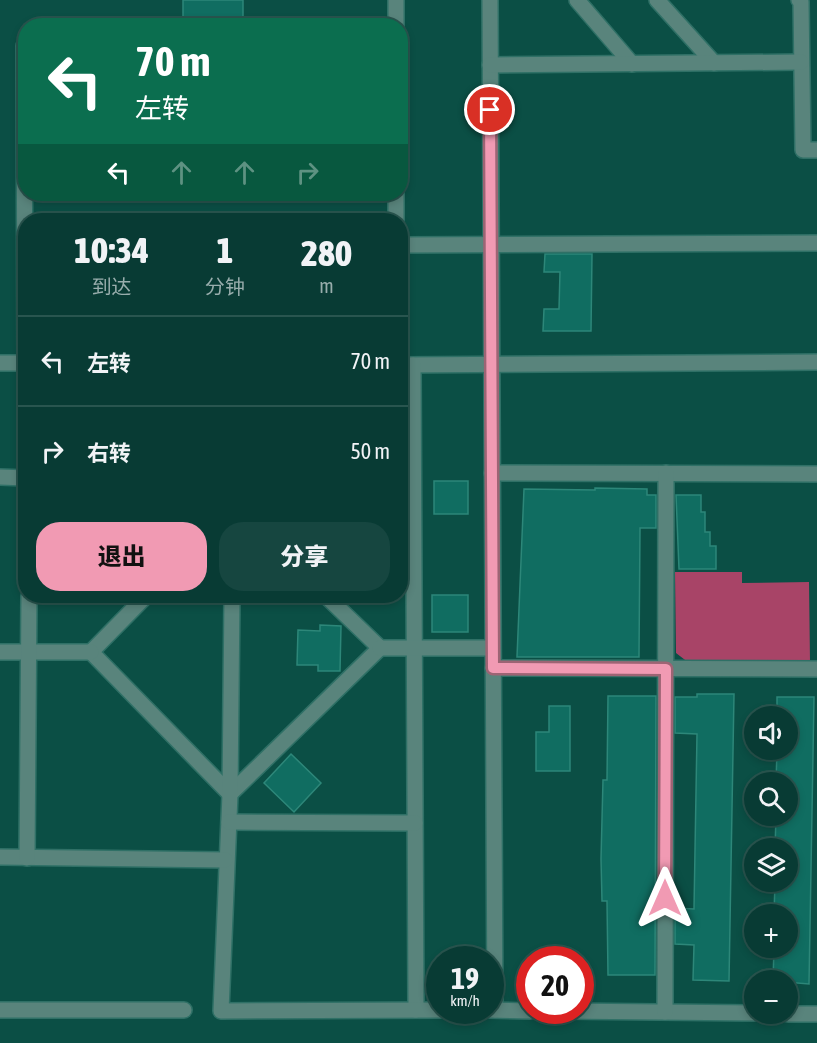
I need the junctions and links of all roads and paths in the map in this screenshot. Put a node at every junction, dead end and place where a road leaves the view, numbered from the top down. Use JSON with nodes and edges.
{"nodes":[{"id":1,"x":396,"y":0,"type":"edge"},
{"id":2,"x":490,"y":0,"type":"edge"},
{"id":3,"x":577,"y":0,"type":"edge"},
{"id":4,"x":657,"y":0,"type":"edge"},
{"id":5,"x":799,"y":0,"type":"edge"},
{"id":6,"x":396,"y":18,"type":"edge"},
{"id":7,"x":801,"y":62,"type":"junction"},
{"id":8,"x":714,"y":63,"type":"junction"},
{"id":9,"x":632,"y":64,"type":"junction"},
{"id":10,"x":490,"y":65,"type":"junction"},
{"id":11,"x":817,"y":150,"type":"edge"},
{"id":12,"x":817,"y":243,"type":"edge"},
{"id":13,"x":408,"y":245,"type":"edge"},
{"id":14,"x":491,"y":245,"type":"junction"},
{"id":15,"x":817,"y":362,"type":"edge"},
{"id":16,"x":0,"y":363,"type":"edge"},
{"id":17,"x":18,"y":363,"type":"edge"},
{"id":18,"x":408,"y":365,"type":"edge"},
{"id":19,"x":492,"y":365,"type":"junction"},
{"id":20,"x":492,"y":473,"type":"junction"},
{"id":21,"x":666,"y":473,"type":"junction"},
{"id":22,"x":817,"y":474,"type":"edge"},
{"id":23,"x":0,"y":477,"type":"edge"},
{"id":24,"x":18,"y":478,"type":"edge"},
{"id":25,"x":408,"y":497,"type":"edge"},
{"id":26,"x":28,"y":603,"type":"edge"},
{"id":27,"x":139,"y":603,"type":"edge"},
{"id":28,"x":232,"y":603,"type":"edge"},
{"id":29,"x":333,"y":603,"type":"edge"},
{"id":30,"x":380,"y":648,"type":"junction"},
{"id":31,"x":416,"y":648,"type":"junction"},
{"id":32,"x":492,"y":648,"type":"junction"},
{"id":33,"x":0,"y":652,"type":"edge"},
{"id":34,"x":28,"y":652,"type":"junction"},
{"id":35,"x":91,"y":652,"type":"junction"},
{"id":36,"x":493,"y":668,"type":"junction"},
{"id":37,"x":666,"y":669,"type":"junction"},
{"id":38,"x":817,"y":669,"type":"edge"},
{"id":39,"x":230,"y":794,"type":"junction"},
{"id":40,"x":229,"y":822,"type":"junction"},
{"id":41,"x":415,"y":823,"type":"junction"},
{"id":42,"x":0,"y":857,"type":"edge"},
{"id":43,"x":27,"y":858,"type":"junction"},
{"id":44,"x":225,"y":860,"type":"junction"},
{"id":45,"x":493,"y":946,"type":"edge"},
{"id":46,"x":0,"y":1010,"type":"edge"},
{"id":47,"x":184,"y":1010,"type":"dead end"},
{"id":48,"x":416,"y":1010,"type":"junction"},
{"id":49,"x":426,"y":1010,"type":"edge"},
{"id":50,"x":594,"y":1011,"type":"edge"},
{"id":51,"x":665,"y":1012,"type":"junction"},
{"id":52,"x":744,"y":1013,"type":"edge"},
{"id":53,"x":798,"y":1014,"type":"edge"},
{"id":54,"x":817,"y":1014,"type":"edge"}],
"edges":[{"from":1,"to":6,"type":"street"},
{"from":2,"to":10,"type":"street"},
{"from":3,"to":9,"type":"street"},
{"from":4,"to":8,"type":"street"},
{"from":5,"to":7,"type":"street"},
{"from":7,"to":8,"type":"street"},
{"from":7,"to":11,"type":"street"},
{"from":8,"to":9,"type":"street"},
{"from":9,"to":10,"type":"street"},
{"from":10,"to":14,"type":"street"},
{"from":12,"to":14,"type":"street"},
{"from":13,"to":14,"type":"street"},
{"from":14,"to":19,"type":"street"},
{"from":15,"to":19,"type":"street"},
{"from":16,"to":17,"type":"street"},
{"from":18,"to":19,"type":"street"},
{"from":19,"to":20,"type":"street"},
{"from":20,"to":21,"type":"street"},
{"from":20,"to":32,"type":"street"},
{"from":21,"to":22,"type":"street"},
{"from":21,"to":37,"type":"street"},
{"from":23,"to":24,"type":"street"},
{"from":25,"to":31,"type":"street"},
{"from":26,"to":34,"type":"street"},
{"from":27,"to":35,"type":"street"},
{"from":28,"to":39,"type":"street"},
{"from":29,"to":30,"type":"street"},
{"from":30,"to":31,"type":"street"},
{"from":30,"to":39,"type":"street"},
{"from":31,"to":32,"type":"street"},
{"from":31,"to":41,"type":"street"},
{"from":32,"to":36,"type":"street"},
{"from":33,"to":34,"type":"street"},
{"from":34,"to":35,"type":"street"},
{"from":34,"to":43,"type":"street"},
{"from":35,"to":39,"type":"street"},
{"from":36,"to":37,"type":"street"},
{"from":36,"to":45,"type":"street"},
{"from":37,"to":38,"type":"street"},
{"from":37,"to":51,"type":"street"},
{"from":39,"to":40,"type":"street"},
{"from":40,"to":41,"type":"street"},
{"from":40,"to":44,"type":"street"},
{"from":41,"to":48,"type":"street"},
{"from":42,"to":43,"type":"street"},
{"from":43,"to":44,"type":"street"},
{"from":44,"to":48,"type":"street"},
{"from":46,"to":47,"type":"street"},
{"from":48,"to":49,"type":"street"},
{"from":50,"to":51,"type":"street"},
{"from":51,"to":52,"type":"street"},
{"from":53,"to":54,"type":"street"}]}
